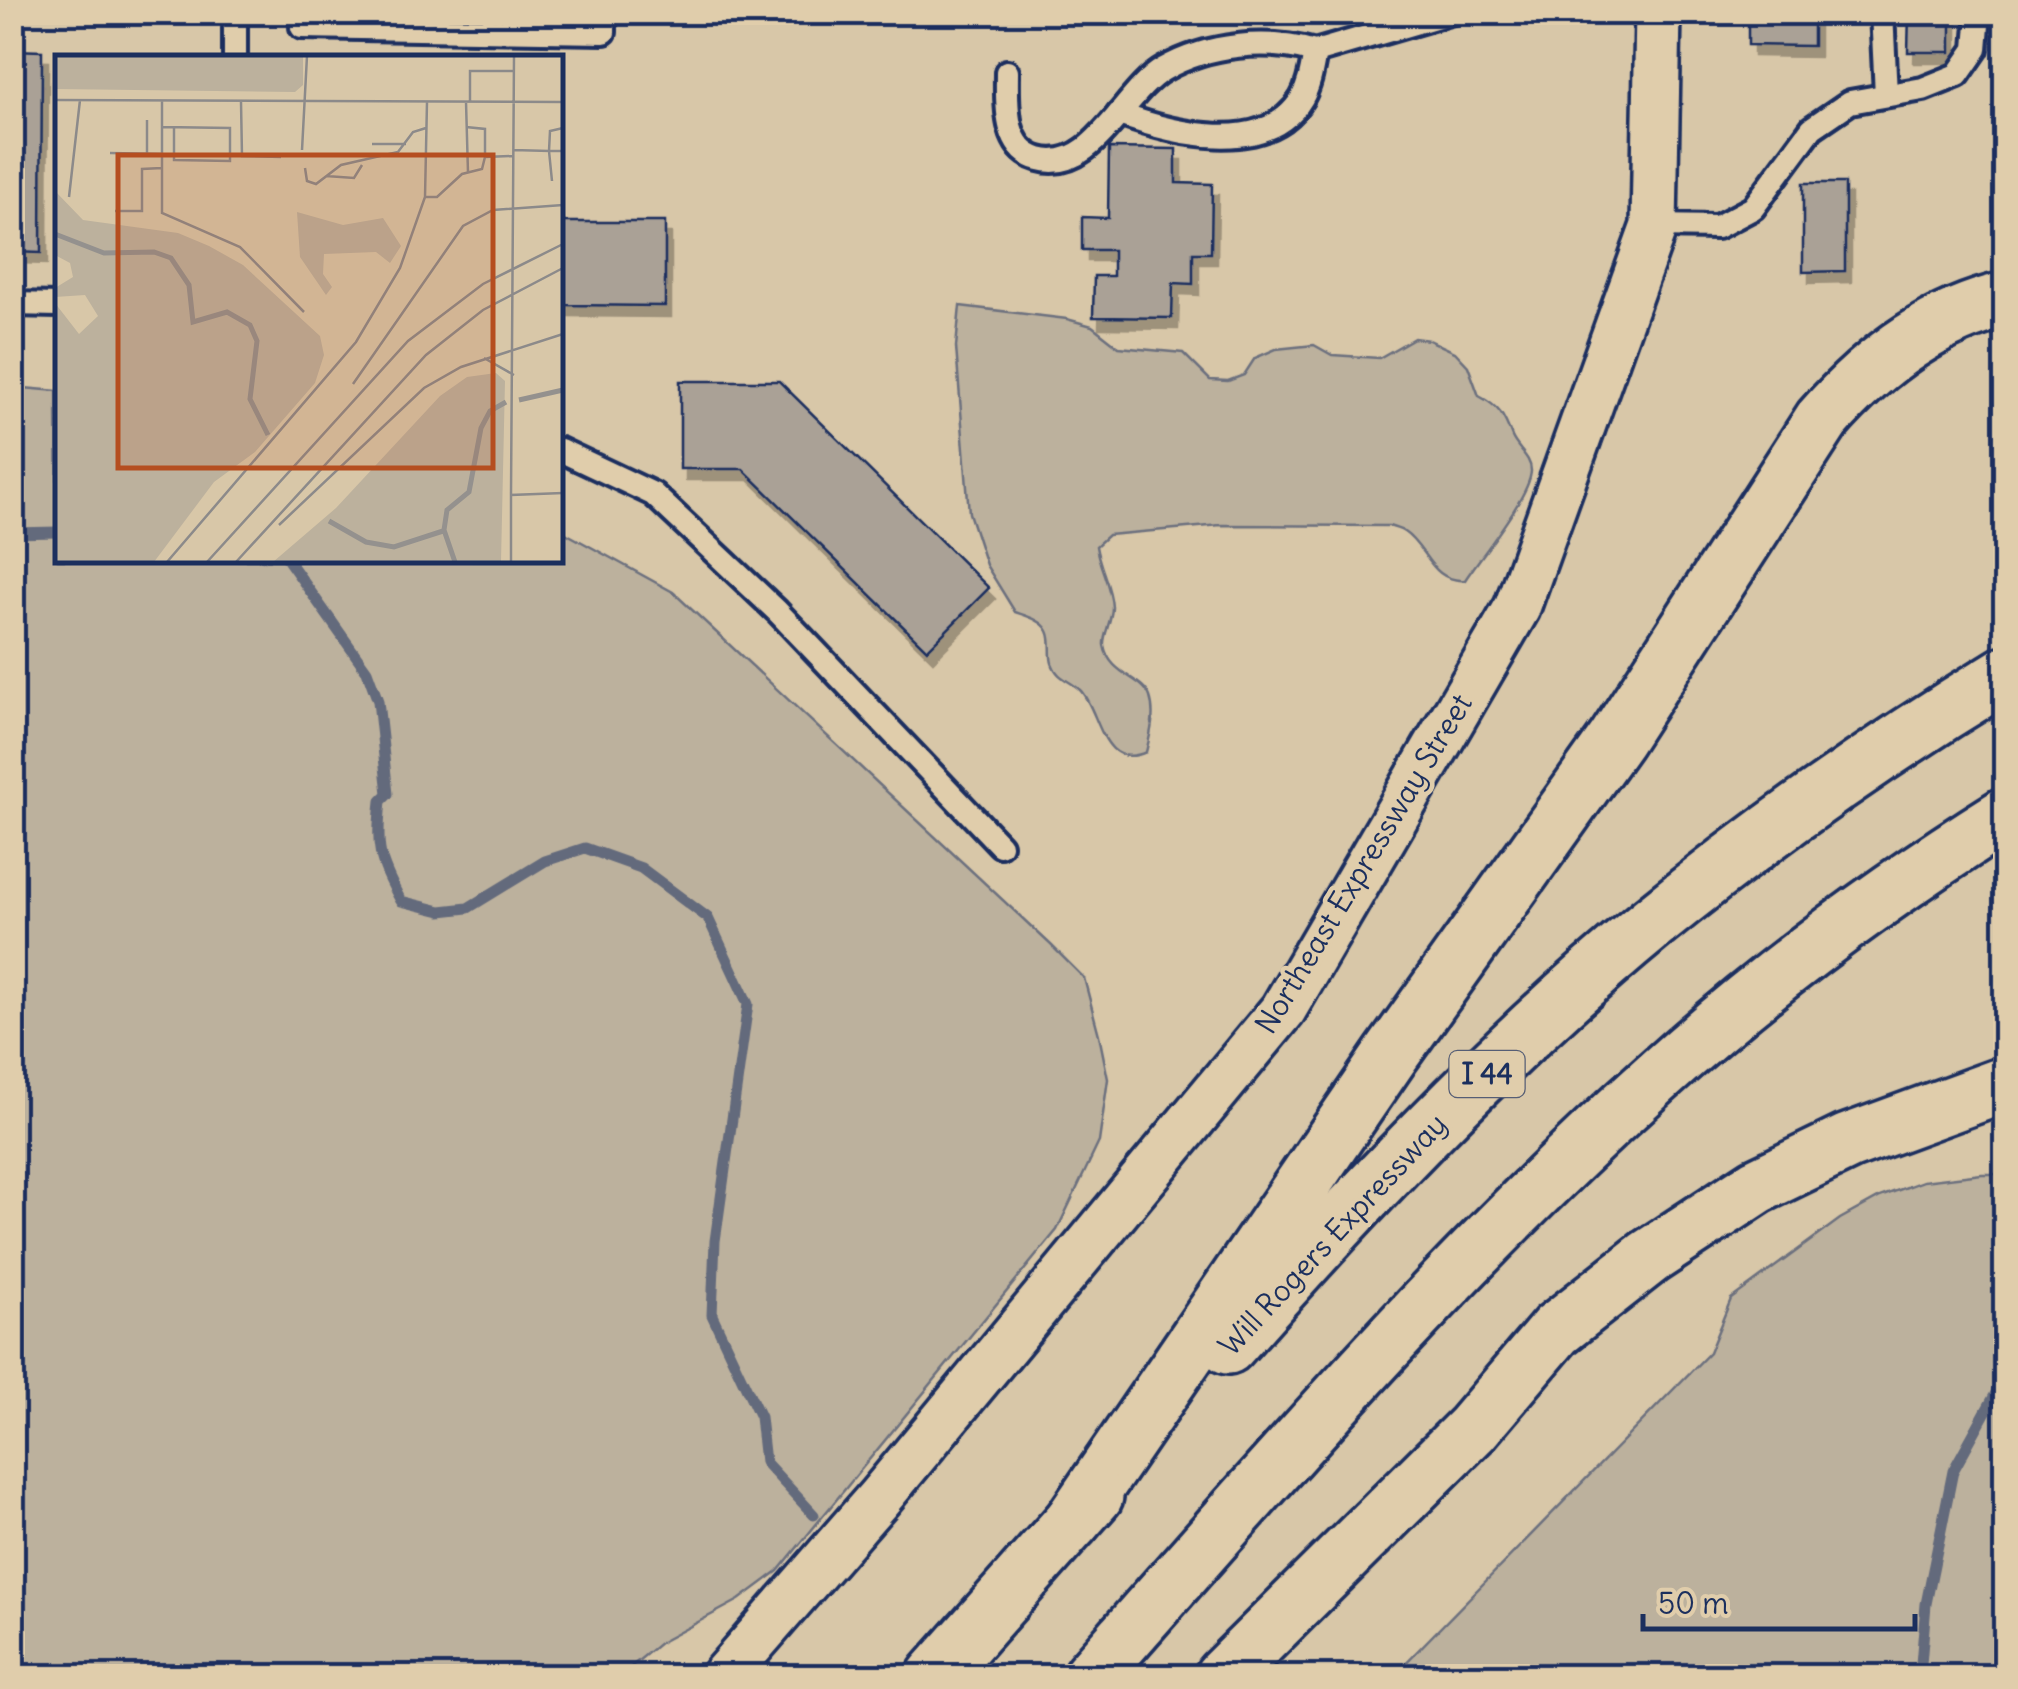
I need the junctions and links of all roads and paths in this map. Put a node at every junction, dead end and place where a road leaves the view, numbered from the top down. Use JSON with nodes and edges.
{"nodes":[{"id":1,"x":235,"y":12,"type":"edge"},
{"id":2,"x":302,"y":12,"type":"edge"},
{"id":3,"x":604,"y":12,"type":"edge"},
{"id":4,"x":1452,"y":12,"type":"edge"},
{"id":5,"x":1658,"y":12,"type":"edge"},
{"id":6,"x":1882,"y":12,"type":"edge"},
{"id":7,"x":1979,"y":12,"type":"edge"},
{"id":8,"x":1315,"y":52,"type":"junction"},
{"id":9,"x":235,"y":55,"type":"edge"},
{"id":10,"x":1007,"y":72,"type":"dead end"},
{"id":11,"x":1886,"y":96,"type":"junction"},
{"id":12,"x":1119,"y":114,"type":"junction"},
{"id":13,"x":1654,"y":226,"type":"junction"},
{"id":14,"x":2006,"y":300,"type":"edge"},
{"id":15,"x":12,"y":304,"type":"edge"},
{"id":16,"x":55,"y":304,"type":"edge"},
{"id":17,"x":562,"y":451,"type":"edge"},
{"id":18,"x":1987,"y":686,"type":"edge"},
{"id":19,"x":1986,"y":827,"type":"edge"},
{"id":20,"x":1000,"y":845,"type":"dead end"},
{"id":21,"x":1995,"y":1093,"type":"edge"},
{"id":22,"x":1072,"y":1522,"type":"junction"},
{"id":23,"x":724,"y":1676,"type":"edge"},
{"id":24,"x":935,"y":1676,"type":"edge"},
{"id":25,"x":1090,"y":1676,"type":"edge"},
{"id":26,"x":1222,"y":1676,"type":"edge"}],
"edges":[{"from":1,"to":9,"type":"lane"},
{"from":2,"to":3,"type":"lane"},
{"from":4,"to":8,"type":"lane"},
{"from":5,"to":13,"type":"street","name":"Northeast Expressway Street"},
{"from":6,"to":11,"type":"lane"},
{"from":7,"to":11,"type":"lane"},
{"from":8,"to":12,"type":"lane"},
{"from":8,"to":12,"type":"lane"},
{"from":10,"to":12,"type":"lane"},
{"from":11,"to":13,"type":"lane"},
{"from":13,"to":23,"type":"street","name":"Northeast Expressway Street"},
{"from":14,"to":22,"type":"highway"},
{"from":15,"to":16,"type":"lane"},
{"from":17,"to":20,"type":"lane"},
{"from":18,"to":22,"type":"highway","name":"Will Rogers Expressway","number":"I 44"},
{"from":19,"to":25,"type":"highway"},
{"from":21,"to":26,"type":"highway"},
{"from":22,"to":24,"type":"highway","name":"Will Rogers Expressway"}]}
